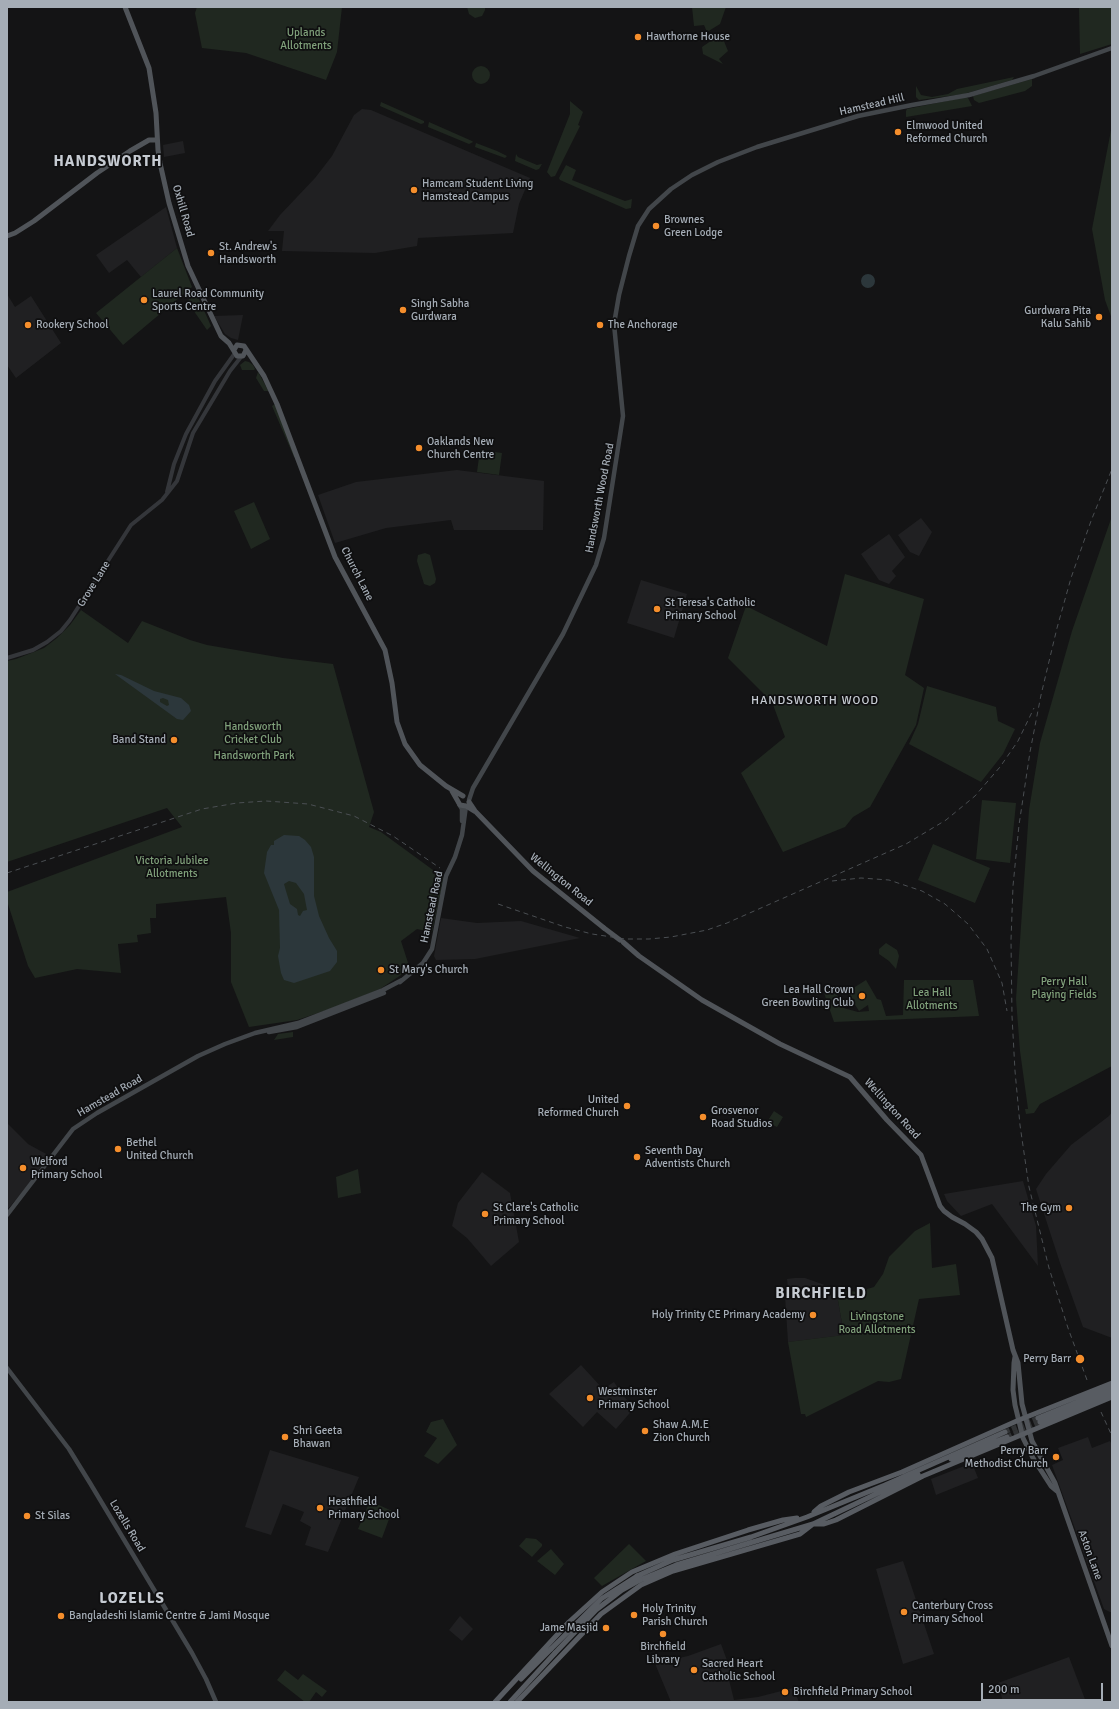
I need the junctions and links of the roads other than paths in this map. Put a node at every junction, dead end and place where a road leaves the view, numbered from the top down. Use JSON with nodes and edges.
{"nodes":[{"id":1,"x":125,"y":7,"type":"edge"},
{"id":2,"x":1112,"y":48,"type":"edge"},
{"id":3,"x":157,"y":140,"type":"junction"},
{"id":4,"x":649,"y":209,"type":"joint"},
{"id":5,"x":7,"y":236,"type":"edge"},
{"id":6,"x":228,"y":343,"type":"junction"},
{"id":7,"x":239,"y":345,"type":"junction"},
{"id":8,"x":234,"y":352,"type":"junction"},
{"id":9,"x":243,"y":354,"type":"junction"},
{"id":10,"x":167,"y":494,"type":"junction"},
{"id":11,"x":7,"y":658,"type":"edge"},
{"id":12,"x":473,"y":788,"type":"junction"},
{"id":13,"x":461,"y":799,"type":"junction"},
{"id":14,"x":468,"y":803,"type":"junction"},
{"id":15,"x":463,"y":827,"type":"junction"},
{"id":16,"x":7,"y":1215,"type":"edge"},
{"id":17,"x":1015,"y":1357,"type":"junction"},
{"id":18,"x":7,"y":1368,"type":"edge"},
{"id":19,"x":1112,"y":1383,"type":"edge"},
{"id":20,"x":1112,"y":1388,"type":"edge"},
{"id":21,"x":1112,"y":1393,"type":"edge"},
{"id":22,"x":1112,"y":1397,"type":"edge"},
{"id":23,"x":1025,"y":1418,"type":"junction"},
{"id":24,"x":1018,"y":1420,"type":"junction"},
{"id":25,"x":1039,"y":1424,"type":"junction"},
{"id":26,"x":1029,"y":1432,"type":"junction"},
{"id":27,"x":1023,"y":1435,"type":"junction"},
{"id":28,"x":1057,"y":1492,"type":"junction"},
{"id":29,"x":809,"y":1516,"type":"junction"},
{"id":30,"x":813,"y":1524,"type":"junction"},
{"id":31,"x":639,"y":1580,"type":"junction"},
{"id":32,"x":601,"y":1597,"type":"dead end"},
{"id":33,"x":607,"y":1604,"type":"dead end"},
{"id":34,"x":581,"y":1611,"type":"junction"},
{"id":35,"x":1112,"y":1646,"type":"edge"},
{"id":36,"x":216,"y":1702,"type":"edge"},
{"id":37,"x":495,"y":1702,"type":"edge"},
{"id":38,"x":500,"y":1702,"type":"edge"},
{"id":39,"x":510,"y":1702,"type":"edge"},
{"id":40,"x":516,"y":1702,"type":"edge"}],
"edges":[{"from":1,"to":3,"type":"main road","name":"Oxhill Road"},
{"from":2,"to":4,"type":"main road","name":"Hamstead Hill"},
{"from":3,"to":5,"type":"main road"},
{"from":3,"to":6,"type":"main road","name":"Oxhill Road"},
{"from":4,"to":12,"type":"main road","name":"Handsworth Wood Road"},
{"from":6,"to":7,"type":"main road"},
{"from":6,"to":8,"type":"main road","name":"Oxhill Road"},
{"from":7,"to":8,"type":"main road"},
{"from":7,"to":9,"type":"main road"},
{"from":8,"to":9,"type":"main road"},
{"from":8,"to":10,"type":"street"},
{"from":9,"to":10,"type":"street","name":"Grove Lane"},
{"from":9,"to":13,"type":"main road","name":"Church Lane"},
{"from":10,"to":11,"type":"street","name":"Grove Lane"},
{"from":12,"to":13,"type":"main road","name":"Handsworth Wood Road"},
{"from":12,"to":14,"type":"main road","name":"Handsworth Wood Road"},
{"from":13,"to":14,"type":"main road"},
{"from":13,"to":14,"type":"main road","name":"Church Lane"},
{"from":13,"to":15,"type":"main road","name":"Hamstead Road"},
{"from":14,"to":15,"type":"main road","name":"Hamstead Road"},
{"from":14,"to":17,"type":"main road","name":"Wellington Road","bridge":true},
{"from":15,"to":16,"type":"main road","name":"Hamstead Road"},
{"from":17,"to":23,"type":"main road","name":"Wellington Road"},
{"from":17,"to":24,"type":"main road","name":"Wellington Road"},
{"from":18,"to":36,"type":"main road","name":"Lozells Road"},
{"from":19,"to":23,"type":"highway"},
{"from":20,"to":25,"type":"highway"},
{"from":21,"to":25,"type":"highway"},
{"from":22,"to":25,"type":"highway"},
{"from":23,"to":24,"type":"highway"},
{"from":23,"to":26,"type":"main road","name":"Wellington Road"},
{"from":24,"to":27,"type":"main road","name":"Wellington Road"},
{"from":24,"to":29,"type":"highway"},
{"from":25,"to":26,"type":"highway"},
{"from":26,"to":27,"type":"highway"},
{"from":26,"to":28,"type":"main road","name":"Aston Lane"},
{"from":27,"to":28,"type":"main road","name":"Aston Lane"},
{"from":27,"to":30,"type":"highway"},
{"from":28,"to":35,"type":"main road","name":"Aston Lane"},
{"from":29,"to":30,"type":"highway"},
{"from":29,"to":31,"type":"highway"},
{"from":29,"to":34,"type":"highway"},
{"from":30,"to":31,"type":"highway"},
{"from":31,"to":32,"type":"highway"},
{"from":31,"to":38,"type":"highway","bridge":true},
{"from":31,"to":39,"type":"highway","bridge":true},
{"from":31,"to":40,"type":"highway"},
{"from":33,"to":34,"type":"highway"},
{"from":34,"to":37,"type":"highway"}]}
